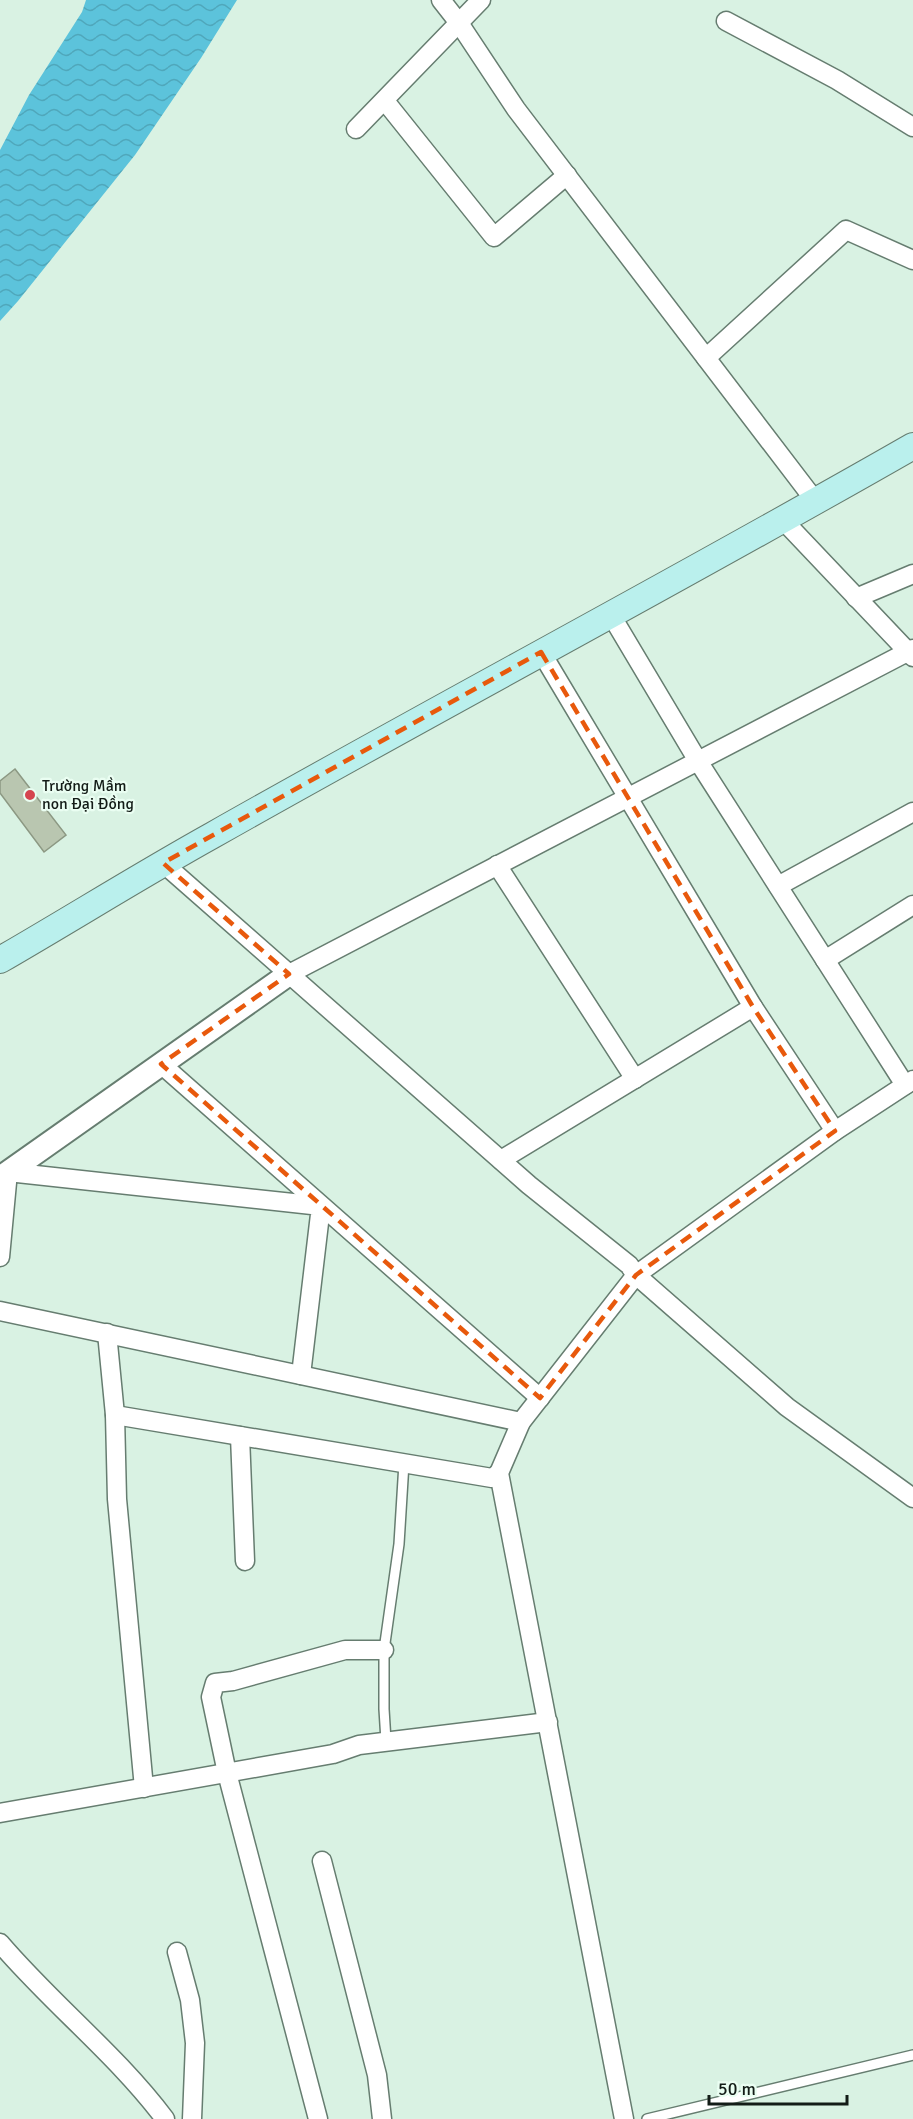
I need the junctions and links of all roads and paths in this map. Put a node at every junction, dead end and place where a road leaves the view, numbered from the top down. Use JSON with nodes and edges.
{"nodes":[{"id":1,"x":441,"y":0,"type":"edge"},
{"id":2,"x":481,"y":0,"type":"edge"},
{"id":3,"x":726,"y":21,"type":"dead end"},
{"id":4,"x":459,"y":23,"type":"junction"},
{"id":5,"x":385,"y":101,"type":"junction"},
{"id":6,"x":913,"y":127,"type":"edge"},
{"id":7,"x":356,"y":129,"type":"dead end"},
{"id":8,"x":567,"y":175,"type":"junction"},
{"id":9,"x":913,"y":260,"type":"edge"},
{"id":10,"x":706,"y":358,"type":"junction"},
{"id":11,"x":913,"y":446,"type":"edge"},
{"id":12,"x":816,"y":502,"type":"junction"},
{"id":13,"x":783,"y":520,"type":"junction"},
{"id":14,"x":913,"y":574,"type":"edge"},
{"id":15,"x":856,"y":598,"type":"junction"},
{"id":16,"x":611,"y":615,"type":"junction"},
{"id":17,"x":541,"y":652,"type":"junction"},
{"id":18,"x":911,"y":652,"type":"edge"},
{"id":19,"x":698,"y":761,"type":"junction"},
{"id":20,"x":627,"y":797,"type":"junction"},
{"id":21,"x":913,"y":812,"type":"edge"},
{"id":22,"x":163,"y":863,"type":"junction"},
{"id":23,"x":497,"y":865,"type":"junction"},
{"id":24,"x":778,"y":886,"type":"junction"},
{"id":25,"x":913,"y":905,"type":"edge"},
{"id":26,"x":0,"y":960,"type":"edge"},
{"id":27,"x":825,"y":960,"type":"junction"},
{"id":28,"x":289,"y":974,"type":"junction"},
{"id":29,"x":753,"y":1006,"type":"junction"},
{"id":30,"x":161,"y":1064,"type":"junction"},
{"id":31,"x":635,"y":1079,"type":"junction"},
{"id":32,"x":909,"y":1082,"type":"edge"},
{"id":33,"x":835,"y":1131,"type":"junction"},
{"id":34,"x":501,"y":1160,"type":"junction"},
{"id":35,"x":4,"y":1175,"type":"edge"},
{"id":36,"x":321,"y":1206,"type":"junction"},
{"id":37,"x":0,"y":1257,"type":"edge"},
{"id":38,"x":636,"y":1275,"type":"junction"},
{"id":39,"x":0,"y":1311,"type":"edge"},
{"id":40,"x":107,"y":1333,"type":"junction"},
{"id":41,"x":301,"y":1375,"type":"junction"},
{"id":42,"x":540,"y":1398,"type":"junction"},
{"id":43,"x":115,"y":1415,"type":"junction"},
{"id":44,"x":521,"y":1422,"type":"junction"},
{"id":45,"x":240,"y":1436,"type":"junction"},
{"id":46,"x":404,"y":1463,"type":"junction"},
{"id":47,"x":499,"y":1473,"type":"junction"},
{"id":48,"x":913,"y":1498,"type":"edge"},
{"id":49,"x":245,"y":1561,"type":"dead end"},
{"id":50,"x":384,"y":1650,"type":"junction"},
{"id":51,"x":548,"y":1722,"type":"junction"},
{"id":52,"x":386,"y":1741,"type":"junction"},
{"id":53,"x":227,"y":1773,"type":"junction"},
{"id":54,"x":144,"y":1788,"type":"junction"},
{"id":55,"x":0,"y":1813,"type":"edge"},
{"id":56,"x":322,"y":1861,"type":"dead end"},
{"id":57,"x":0,"y":1943,"type":"edge"},
{"id":58,"x":177,"y":1952,"type":"dead end"},
{"id":59,"x":913,"y":2055,"type":"edge"},
{"id":60,"x":621,"y":2118,"type":"edge"},
{"id":61,"x":165,"y":2119,"type":"edge"},
{"id":62,"x":192,"y":2119,"type":"edge"},
{"id":63,"x":318,"y":2119,"type":"edge"},
{"id":64,"x":382,"y":2119,"type":"edge"},
{"id":65,"x":647,"y":2119,"type":"edge"}],
"edges":[{"from":1,"to":4,"type":"street"},
{"from":2,"to":4,"type":"street"},
{"from":3,"to":6,"type":"street"},
{"from":4,"to":5,"type":"street"},
{"from":4,"to":8,"type":"street"},
{"from":5,"to":7,"type":"street"},
{"from":5,"to":8,"type":"street"},
{"from":8,"to":10,"type":"street"},
{"from":9,"to":10,"type":"street"},
{"from":10,"to":12,"type":"street"},
{"from":11,"to":12,"type":"main road"},
{"from":12,"to":13,"type":"main road"},
{"from":13,"to":15,"type":"street"},
{"from":13,"to":16,"type":"main road"},
{"from":14,"to":15,"type":"street"},
{"from":15,"to":18,"type":"street"},
{"from":16,"to":17,"type":"main road"},
{"from":16,"to":19,"type":"street"},
{"from":17,"to":20,"type":"street"},
{"from":17,"to":22,"type":"main road"},
{"from":18,"to":19,"type":"street"},
{"from":19,"to":20,"type":"street"},
{"from":19,"to":24,"type":"street"},
{"from":20,"to":23,"type":"street"},
{"from":20,"to":29,"type":"street"},
{"from":21,"to":24,"type":"street"},
{"from":22,"to":26,"type":"main road"},
{"from":22,"to":28,"type":"street"},
{"from":23,"to":28,"type":"street"},
{"from":23,"to":31,"type":"street"},
{"from":24,"to":27,"type":"street"},
{"from":25,"to":27,"type":"street"},
{"from":27,"to":32,"type":"street"},
{"from":28,"to":30,"type":"street"},
{"from":28,"to":34,"type":"street"},
{"from":29,"to":31,"type":"street"},
{"from":29,"to":33,"type":"street"},
{"from":30,"to":35,"type":"street"},
{"from":30,"to":36,"type":"street"},
{"from":31,"to":34,"type":"street"},
{"from":32,"to":33,"type":"street"},
{"from":33,"to":38,"type":"street"},
{"from":34,"to":38,"type":"street"},
{"from":35,"to":36,"type":"street"},
{"from":35,"to":37,"type":"street"},
{"from":36,"to":41,"type":"street"},
{"from":36,"to":42,"type":"street"},
{"from":38,"to":42,"type":"street"},
{"from":38,"to":48,"type":"street"},
{"from":39,"to":40,"type":"street"},
{"from":40,"to":41,"type":"street"},
{"from":40,"to":43,"type":"street"},
{"from":41,"to":44,"type":"street"},
{"from":42,"to":44,"type":"street"},
{"from":43,"to":45,"type":"street"},
{"from":43,"to":54,"type":"street"},
{"from":44,"to":47,"type":"street"},
{"from":45,"to":46,"type":"street"},
{"from":45,"to":49,"type":"street"},
{"from":46,"to":47,"type":"street"},
{"from":46,"to":50,"type":"lane"},
{"from":47,"to":51,"type":"street"},
{"from":50,"to":52,"type":"lane"},
{"from":50,"to":53,"type":"street"},
{"from":51,"to":52,"type":"street"},
{"from":51,"to":60,"type":"street"},
{"from":52,"to":53,"type":"street"},
{"from":53,"to":54,"type":"street"},
{"from":53,"to":63,"type":"street"},
{"from":54,"to":55,"type":"street"},
{"from":56,"to":64,"type":"street"},
{"from":57,"to":61,"type":"street"},
{"from":58,"to":62,"type":"street"},
{"from":59,"to":65,"type":"lane"}]}
